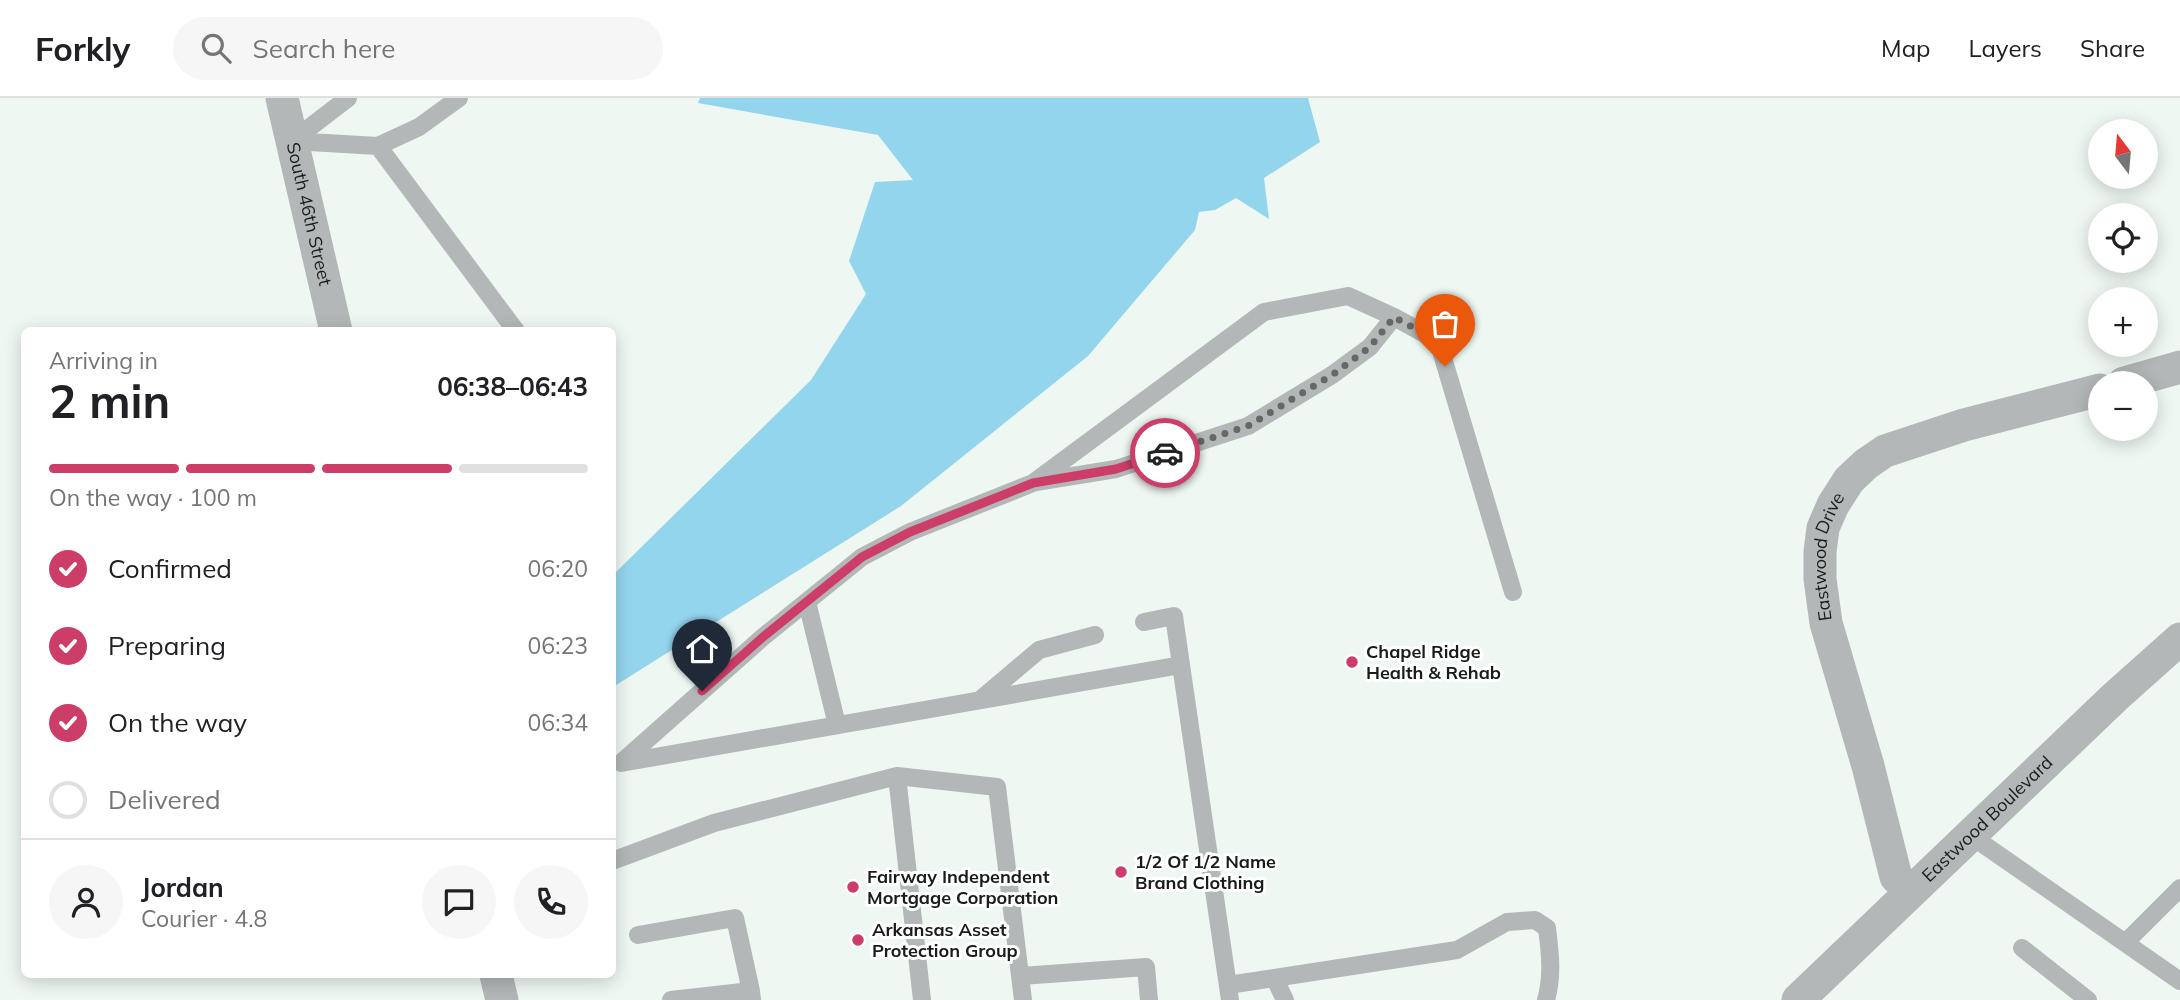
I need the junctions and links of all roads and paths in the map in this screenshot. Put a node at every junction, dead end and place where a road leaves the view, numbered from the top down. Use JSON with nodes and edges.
{"nodes":[{"id":1,"x":282,"y":98,"type":"edge"},
{"id":2,"x":348,"y":98,"type":"edge"},
{"id":3,"x":459,"y":98,"type":"edge"},
{"id":4,"x":292,"y":141,"type":"junction"},
{"id":5,"x":378,"y":146,"type":"junction"},
{"id":6,"x":1394,"y":317,"type":"junction"},
{"id":7,"x":335,"y":327,"type":"edge"},
{"id":8,"x":513,"y":327,"type":"edge"},
{"id":9,"x":2180,"y":367,"type":"edge"},
{"id":10,"x":2158,"y":373,"type":"edge"},
{"id":11,"x":2088,"y":393,"type":"edge"},
{"id":12,"x":1033,"y":483,"type":"junction"},
{"id":13,"x":1513,"y":593,"type":"dead end"},
{"id":14,"x":807,"y":602,"type":"junction"},
{"id":15,"x":1144,"y":622,"type":"dead end"},
{"id":16,"x":1095,"y":635,"type":"dead end"},
{"id":17,"x":2180,"y":639,"type":"edge"},
{"id":18,"x":1181,"y":665,"type":"junction"},
{"id":19,"x":979,"y":700,"type":"junction"},
{"id":20,"x":837,"y":725,"type":"junction"},
{"id":21,"x":617,"y":765,"type":"edge"},
{"id":22,"x":897,"y":776,"type":"junction"},
{"id":23,"x":1970,"y":835,"type":"junction"},
{"id":24,"x":616,"y":860,"type":"edge"},
{"id":25,"x":2180,"y":888,"type":"edge"},
{"id":26,"x":1911,"y":891,"type":"junction"},
{"id":27,"x":638,"y":935,"type":"dead end"},
{"id":28,"x":2125,"y":943,"type":"junction"},
{"id":29,"x":2022,"y":948,"type":"dead end"},
{"id":30,"x":1021,"y":976,"type":"junction"},
{"id":31,"x":497,"y":978,"type":"edge"},
{"id":32,"x":1275,"y":978,"type":"junction"},
{"id":33,"x":2180,"y":981,"type":"edge"},
{"id":34,"x":1229,"y":993,"type":"edge"},
{"id":35,"x":752,"y":995,"type":"edge"},
{"id":36,"x":502,"y":1000,"type":"edge"},
{"id":37,"x":671,"y":1000,"type":"edge"},
{"id":38,"x":922,"y":1000,"type":"edge"},
{"id":39,"x":1023,"y":1000,"type":"edge"},
{"id":40,"x":1149,"y":1000,"type":"edge"},
{"id":41,"x":1285,"y":1000,"type":"edge"},
{"id":42,"x":1546,"y":1000,"type":"edge"},
{"id":43,"x":1798,"y":1000,"type":"edge"},
{"id":44,"x":2088,"y":1000,"type":"edge"}],
"edges":[{"from":1,"to":4,"type":"street","name":"South 46th Street"},
{"from":2,"to":4,"type":"lane"},
{"from":3,"to":5,"type":"lane"},
{"from":4,"to":5,"type":"lane"},
{"from":4,"to":7,"type":"street","name":"South 46th Street"},
{"from":5,"to":8,"type":"lane"},
{"from":6,"to":12,"type":"lane"},
{"from":6,"to":12,"type":"lane"},
{"from":6,"to":13,"type":"lane"},
{"from":9,"to":10,"type":"street"},
{"from":11,"to":26,"type":"street","name":"Eastwood Drive"},
{"from":12,"to":14,"type":"lane"},
{"from":14,"to":20,"type":"lane"},
{"from":14,"to":21,"type":"lane"},
{"from":15,"to":18,"type":"lane"},
{"from":16,"to":19,"type":"lane"},
{"from":17,"to":23,"type":"street","name":"Eastwood Boulevard"},
{"from":18,"to":19,"type":"lane"},
{"from":18,"to":34,"type":"lane"},
{"from":19,"to":20,"type":"lane"},
{"from":20,"to":21,"type":"lane"},
{"from":22,"to":24,"type":"lane"},
{"from":22,"to":30,"type":"lane"},
{"from":22,"to":38,"type":"lane"},
{"from":23,"to":26,"type":"street","name":"Eastwood Boulevard"},
{"from":23,"to":28,"type":"lane"},
{"from":25,"to":28,"type":"lane"},
{"from":26,"to":43,"type":"street","name":"Eastwood Boulevard"},
{"from":27,"to":35,"type":"lane"},
{"from":28,"to":33,"type":"lane"},
{"from":29,"to":44,"type":"lane"},
{"from":30,"to":39,"type":"lane"},
{"from":30,"to":40,"type":"lane"},
{"from":31,"to":36,"type":"street"},
{"from":32,"to":34,"type":"lane"},
{"from":32,"to":41,"type":"lane"},
{"from":32,"to":42,"type":"lane"},
{"from":35,"to":37,"type":"lane"}]}
